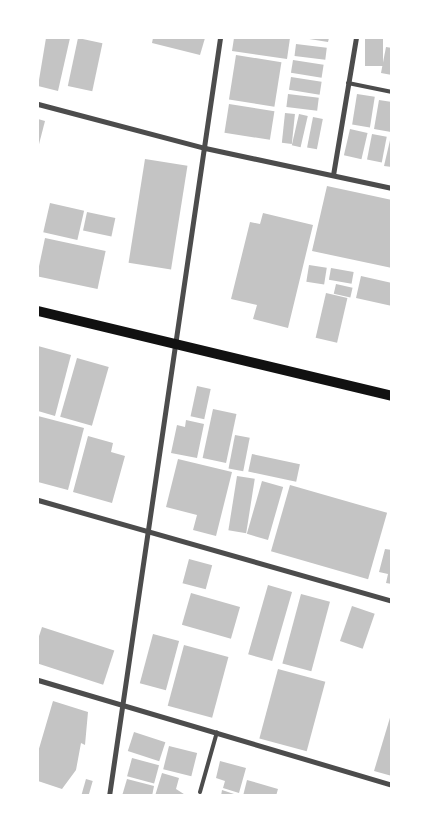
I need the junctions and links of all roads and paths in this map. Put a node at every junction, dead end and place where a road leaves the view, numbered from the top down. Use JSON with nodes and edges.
{"nodes":[{"id":1,"x":220,"y":38,"type":"edge"},
{"id":2,"x":356,"y":38,"type":"edge"},
{"id":3,"x":348,"y":83,"type":"junction"},
{"id":4,"x":392,"y":92,"type":"edge"},
{"id":5,"x":38,"y":104,"type":"edge"},
{"id":6,"x":205,"y":148,"type":"junction"},
{"id":7,"x":333,"y":175,"type":"junction"},
{"id":8,"x":392,"y":188,"type":"edge"},
{"id":9,"x":38,"y":311,"type":"edge"},
{"id":10,"x":177,"y":344,"type":"junction"},
{"id":11,"x":392,"y":396,"type":"edge"},
{"id":12,"x":38,"y":500,"type":"edge"},
{"id":13,"x":149,"y":532,"type":"junction"},
{"id":14,"x":392,"y":601,"type":"edge"},
{"id":15,"x":38,"y":680,"type":"edge"},
{"id":16,"x":123,"y":706,"type":"junction"},
{"id":17,"x":217,"y":732,"type":"junction"},
{"id":18,"x":392,"y":785,"type":"edge"},
{"id":19,"x":200,"y":792,"type":"dead end"},
{"id":20,"x":110,"y":796,"type":"edge"}],
"edges":[{"from":1,"to":6,"type":"street"},
{"from":2,"to":3,"type":"street"},
{"from":3,"to":4,"type":"lane"},
{"from":3,"to":7,"type":"street"},
{"from":5,"to":6,"type":"street"},
{"from":6,"to":7,"type":"street"},
{"from":6,"to":10,"type":"street"},
{"from":7,"to":8,"type":"street"},
{"from":9,"to":10,"type":"main road"},
{"from":10,"to":11,"type":"main road"},
{"from":10,"to":13,"type":"street"},
{"from":12,"to":13,"type":"street"},
{"from":13,"to":14,"type":"street"},
{"from":13,"to":16,"type":"street"},
{"from":15,"to":16,"type":"street"},
{"from":16,"to":17,"type":"street"},
{"from":16,"to":20,"type":"street"},
{"from":17,"to":18,"type":"street"},
{"from":17,"to":19,"type":"lane"}]}
